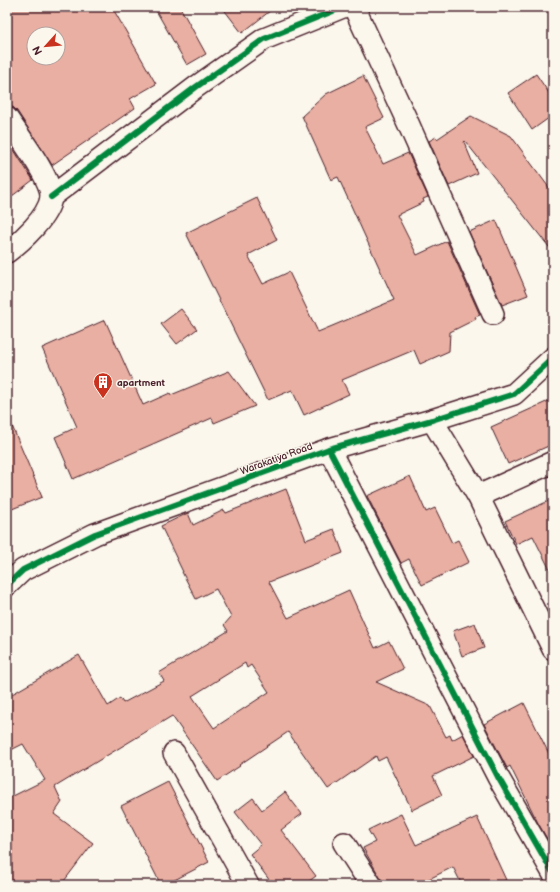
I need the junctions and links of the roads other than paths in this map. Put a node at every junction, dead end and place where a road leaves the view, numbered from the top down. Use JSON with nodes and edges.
{"nodes":[{"id":1,"x":343,"y":7,"type":"edge"},
{"id":2,"x":354,"y":7,"type":"edge"},
{"id":3,"x":7,"y":118,"type":"edge"},
{"id":4,"x":51,"y":197,"type":"junction"},
{"id":5,"x":7,"y":252,"type":"edge"},
{"id":6,"x":493,"y":314,"type":"dead end"},
{"id":7,"x":553,"y":358,"type":"edge"},
{"id":8,"x":432,"y":420,"type":"junction"},
{"id":9,"x":329,"y":449,"type":"junction"},
{"id":10,"x":553,"y":462,"type":"edge"},
{"id":11,"x":478,"y":496,"type":"junction"},
{"id":12,"x":7,"y":585,"type":"edge"},
{"id":13,"x":553,"y":649,"type":"edge"},
{"id":14,"x":174,"y":753,"type":"dead end"},
{"id":15,"x":344,"y":843,"type":"dead end"},
{"id":16,"x":553,"y":873,"type":"edge"},
{"id":17,"x":248,"y":885,"type":"edge"},
{"id":18,"x":371,"y":885,"type":"edge"}],
"edges":[{"from":1,"to":4,"type":"street"},
{"from":2,"to":6,"type":"street"},
{"from":3,"to":4,"type":"street"},
{"from":4,"to":5,"type":"street"},
{"from":7,"to":8,"type":"street","name":"Warakatiya Road"},
{"from":8,"to":9,"type":"street","name":"Warakatiya Road"},
{"from":8,"to":11,"type":"street"},
{"from":9,"to":12,"type":"street","name":"Warakatiya Road"},
{"from":9,"to":16,"type":"street"},
{"from":10,"to":11,"type":"street"},
{"from":11,"to":13,"type":"street"},
{"from":14,"to":17,"type":"street"},
{"from":15,"to":18,"type":"street"}]}
